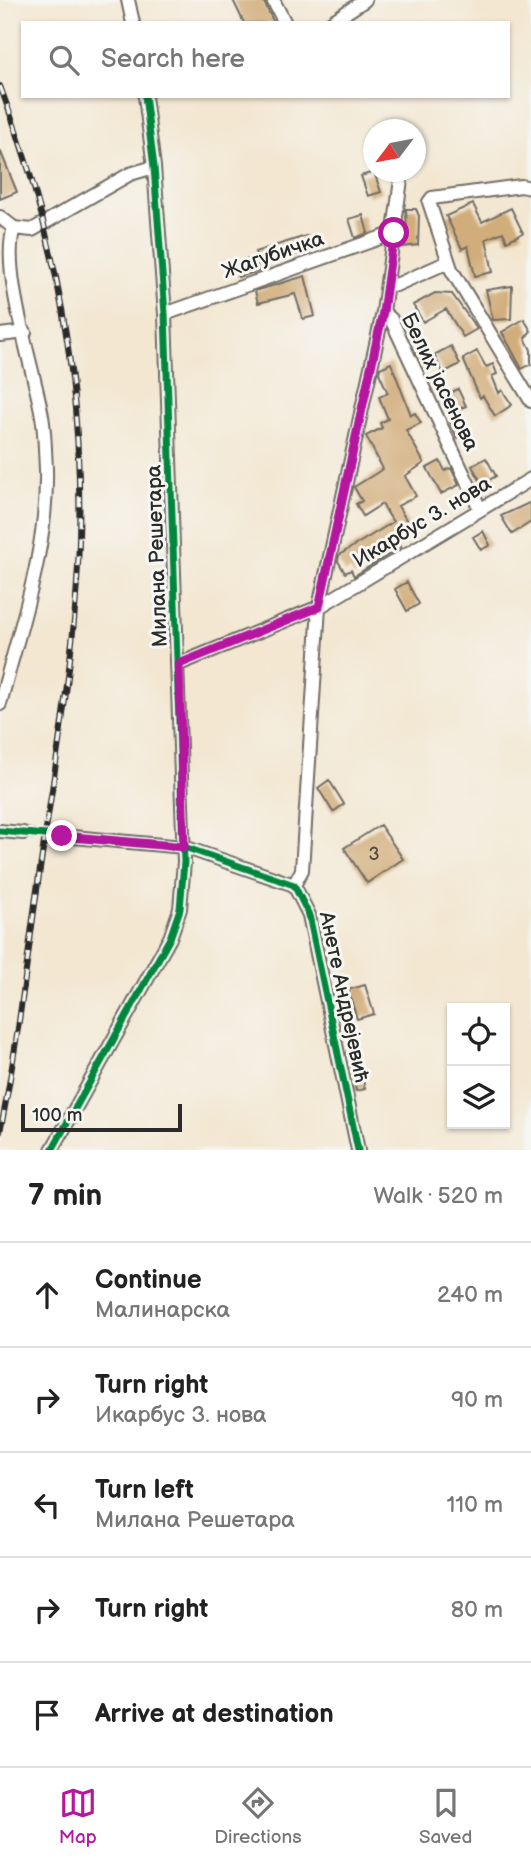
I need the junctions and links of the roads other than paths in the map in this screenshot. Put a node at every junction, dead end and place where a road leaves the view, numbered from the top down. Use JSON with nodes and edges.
{"nodes":[{"id":1,"x":128,"y":0,"type":"edge"},
{"id":2,"x":273,"y":0,"type":"edge"},
{"id":3,"x":365,"y":0,"type":"edge"},
{"id":4,"x":132,"y":21,"type":"edge"},
{"id":5,"x":284,"y":21,"type":"edge"},
{"id":6,"x":333,"y":21,"type":"edge"},
{"id":7,"x":145,"y":98,"type":"edge"},
{"id":8,"x":154,"y":167,"type":"junction"},
{"id":9,"x":401,"y":182,"type":"edge"},
{"id":10,"x":526,"y":187,"type":"edge"},
{"id":11,"x":0,"y":217,"type":"edge"},
{"id":12,"x":14,"y":228,"type":"junction"},
{"id":13,"x":394,"y":233,"type":"junction"},
{"id":14,"x":448,"y":262,"type":"junction"},
{"id":15,"x":387,"y":284,"type":"junction"},
{"id":16,"x":383,"y":312,"type":"junction"},
{"id":17,"x":165,"y":314,"type":"junction"},
{"id":18,"x":24,"y":332,"type":"junction"},
{"id":19,"x":0,"y":335,"type":"edge"},
{"id":20,"x":531,"y":401,"type":"edge"},
{"id":21,"x":531,"y":479,"type":"edge"},
{"id":22,"x":480,"y":509,"type":"junction"},
{"id":23,"x":319,"y":607,"type":"junction"},
{"id":24,"x":179,"y":664,"type":"junction"},
{"id":25,"x":0,"y":704,"type":"edge"},
{"id":26,"x":0,"y":831,"type":"edge"},
{"id":27,"x":23,"y":833,"type":"tunnel mouth"},
{"id":28,"x":62,"y":836,"type":"tunnel mouth"},
{"id":29,"x":184,"y":847,"type":"junction"},
{"id":30,"x":294,"y":885,"type":"junction"},
{"id":31,"x":52,"y":1150,"type":"edge"},
{"id":32,"x":358,"y":1150,"type":"edge"}],
"edges":[{"from":1,"to":4,"type":"street"},
{"from":2,"to":5,"type":"street"},
{"from":3,"to":6,"type":"street"},
{"from":7,"to":8,"type":"street","name":"Милана Решетара"},
{"from":8,"to":12,"type":"street"},
{"from":8,"to":17,"type":"street","name":"Милана Решетара"},
{"from":9,"to":13,"type":"street"},
{"from":10,"to":14,"type":"street"},
{"from":11,"to":12,"type":"street"},
{"from":12,"to":18,"type":"street"},
{"from":13,"to":15,"type":"street"},
{"from":13,"to":17,"type":"street","name":"Жагубичка"},
{"from":14,"to":15,"type":"street"},
{"from":14,"to":20,"type":"street"},
{"from":15,"to":16,"type":"street"},
{"from":16,"to":22,"type":"street","name":"Белих јасенова"},
{"from":16,"to":23,"type":"street"},
{"from":17,"to":24,"type":"street","name":"Милана Решетара"},
{"from":18,"to":19,"type":"street"},
{"from":18,"to":25,"type":"street"},
{"from":21,"to":22,"type":"street","name":"Икарбус 3. нова"},
{"from":22,"to":23,"type":"street","name":"Икарбус 3. нова"},
{"from":23,"to":24,"type":"street","name":"Икарбус 3. нова"},
{"from":23,"to":30,"type":"street"},
{"from":24,"to":29,"type":"street","name":"Милана Решетара"},
{"from":26,"to":27,"type":"street"},
{"from":28,"to":29,"type":"street"},
{"from":29,"to":30,"type":"street"},
{"from":29,"to":31,"type":"street","name":"Милана Решетара"},
{"from":30,"to":32,"type":"street","name":"Анете Андрејевић"}]}
